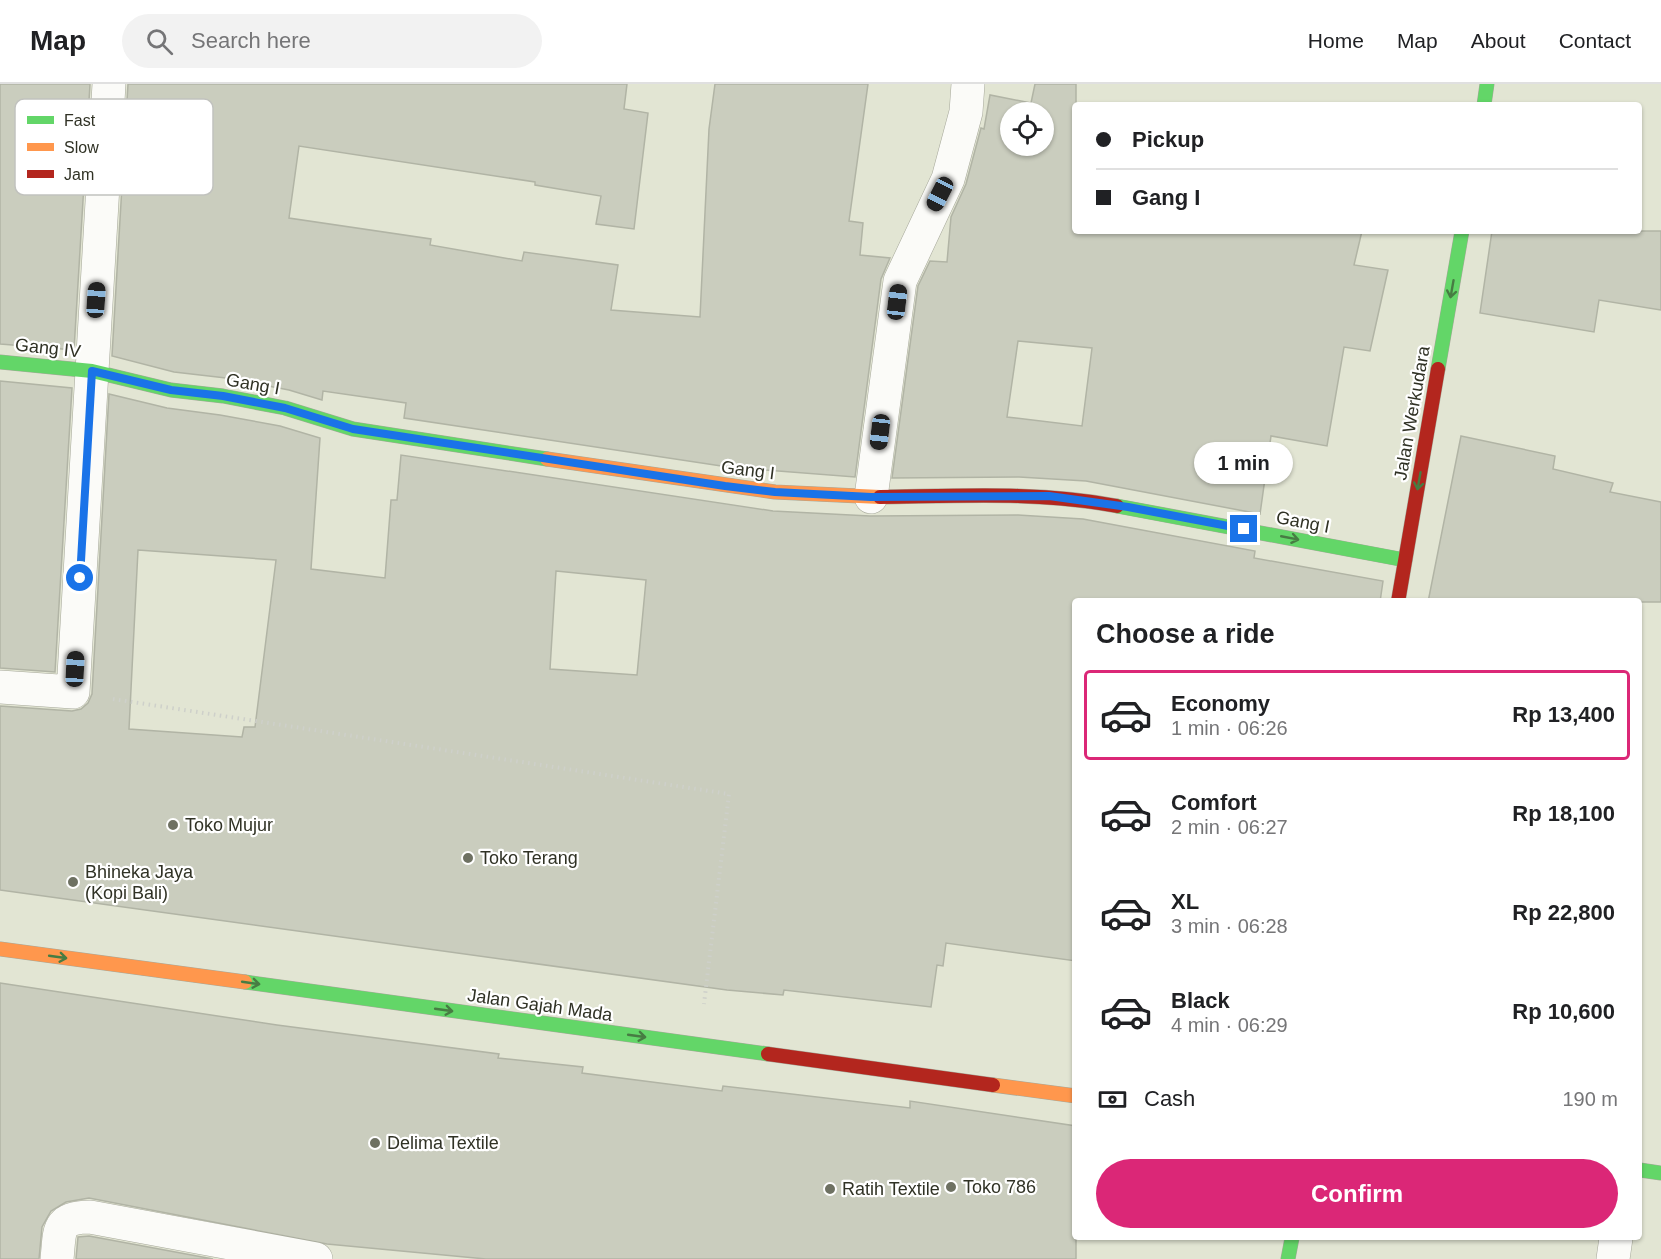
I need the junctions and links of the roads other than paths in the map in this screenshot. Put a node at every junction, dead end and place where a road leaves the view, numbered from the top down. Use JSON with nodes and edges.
{"nodes":[{"id":1,"x":109,"y":84,"type":"edge"},
{"id":2,"x":968,"y":84,"type":"edge"},
{"id":3,"x":1487,"y":84,"type":"edge"},
{"id":4,"x":108,"y":99,"type":"edge"},
{"id":5,"x":1484,"y":102,"type":"edge"},
{"id":6,"x":102,"y":195,"type":"edge"},
{"id":7,"x":1461,"y":234,"type":"edge"},
{"id":8,"x":0,"y":362,"type":"edge"},
{"id":9,"x":92,"y":371,"type":"junction"},
{"id":10,"x":871,"y":497,"type":"junction"},
{"id":11,"x":1405,"y":560,"type":"junction"},
{"id":12,"x":1399,"y":598,"type":"edge"},
{"id":13,"x":0,"y":687,"type":"edge"},
{"id":14,"x":0,"y":949,"type":"edge"},
{"id":15,"x":1072,"y":1095,"type":"edge"},
{"id":16,"x":1642,"y":1170,"type":"edge"},
{"id":17,"x":1661,"y":1173,"type":"edge"},
{"id":18,"x":1292,"y":1240,"type":"edge"},
{"id":19,"x":1616,"y":1240,"type":"edge"},
{"id":20,"x":57,"y":1259,"type":"edge"},
{"id":21,"x":316,"y":1259,"type":"edge"},
{"id":22,"x":1288,"y":1259,"type":"edge"},
{"id":23,"x":1613,"y":1259,"type":"edge"}],
"edges":[{"from":1,"to":4,"type":"street"},
{"from":2,"to":10,"type":"street"},
{"from":3,"to":5,"type":"street"},
{"from":6,"to":9,"type":"street"},
{"from":7,"to":11,"type":"street","name":"Jalan Werkudara","one_way":true},
{"from":8,"to":9,"type":"street","name":"Gang IV"},
{"from":9,"to":10,"type":"street","name":"Gang I"},
{"from":9,"to":13,"type":"street"},
{"from":10,"to":11,"type":"street","name":"Gang I","one_way":true},
{"from":11,"to":12,"type":"street","name":"Jalan Werkudara"},
{"from":14,"to":15,"type":"street","name":"Jalan Gajah Mada","one_way":true},
{"from":16,"to":17,"type":"street"},
{"from":18,"to":22,"type":"street"},
{"from":19,"to":23,"type":"street"},
{"from":20,"to":21,"type":"street"}]}
